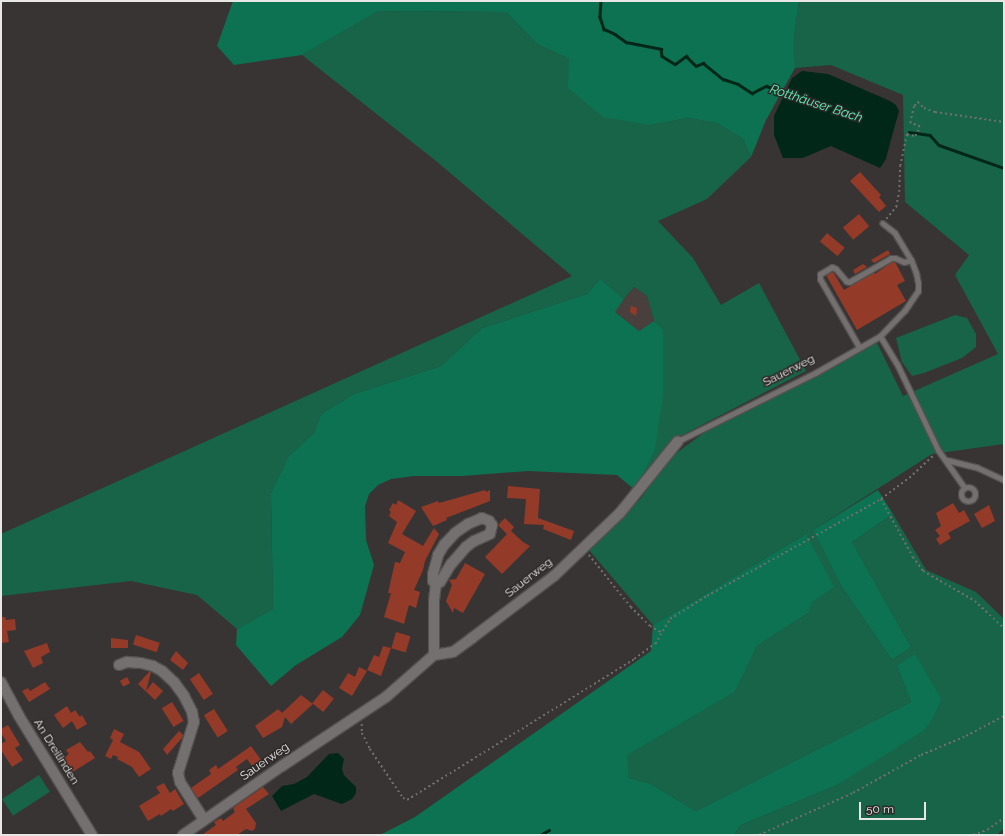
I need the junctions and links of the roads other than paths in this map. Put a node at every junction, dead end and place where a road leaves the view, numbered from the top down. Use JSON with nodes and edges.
{"nodes":[{"id":1,"x":882,"y":223,"type":"road end"},
{"id":2,"x":911,"y":260,"type":"junction"},
{"id":3,"x":880,"y":336,"type":"junction"},
{"id":4,"x":859,"y":347,"type":"junction"},
{"id":5,"x":678,"y":441,"type":"joint"},
{"id":6,"x":947,"y":460,"type":"junction"},
{"id":7,"x":1004,"y":480,"type":"edge"},
{"id":8,"x":964,"y":487,"type":"dead end"},
{"id":9,"x":436,"y":584,"type":"junction"},
{"id":10,"x":434,"y":655,"type":"junction"},
{"id":11,"x":119,"y":665,"type":"dead end"},
{"id":12,"x":1,"y":682,"type":"edge"},
{"id":13,"x":204,"y":820,"type":"junction"},
{"id":14,"x":92,"y":835,"type":"edge"},
{"id":15,"x":183,"y":835,"type":"edge"}],
"edges":[{"from":1,"to":2,"type":"lane","name":"Sauerweg"},
{"from":2,"to":3,"type":"lane","name":"Sauerweg"},
{"from":2,"to":4,"type":"lane"},
{"from":3,"to":4,"type":"lane","name":"Sauerweg"},
{"from":3,"to":6,"type":"lane"},
{"from":4,"to":5,"type":"lane","name":"Sauerweg"},
{"from":5,"to":10,"type":"street","name":"Sauerweg"},
{"from":6,"to":7,"type":"lane"},
{"from":6,"to":8,"type":"lane"},
{"from":9,"to":9,"type":"street"},
{"from":9,"to":10,"type":"street"},
{"from":10,"to":13,"type":"street","name":"Sauerweg"},
{"from":11,"to":13,"type":"street"},
{"from":12,"to":14,"type":"street","name":"An Dreilinden"},
{"from":13,"to":15,"type":"street","name":"Sauerweg"}]}
